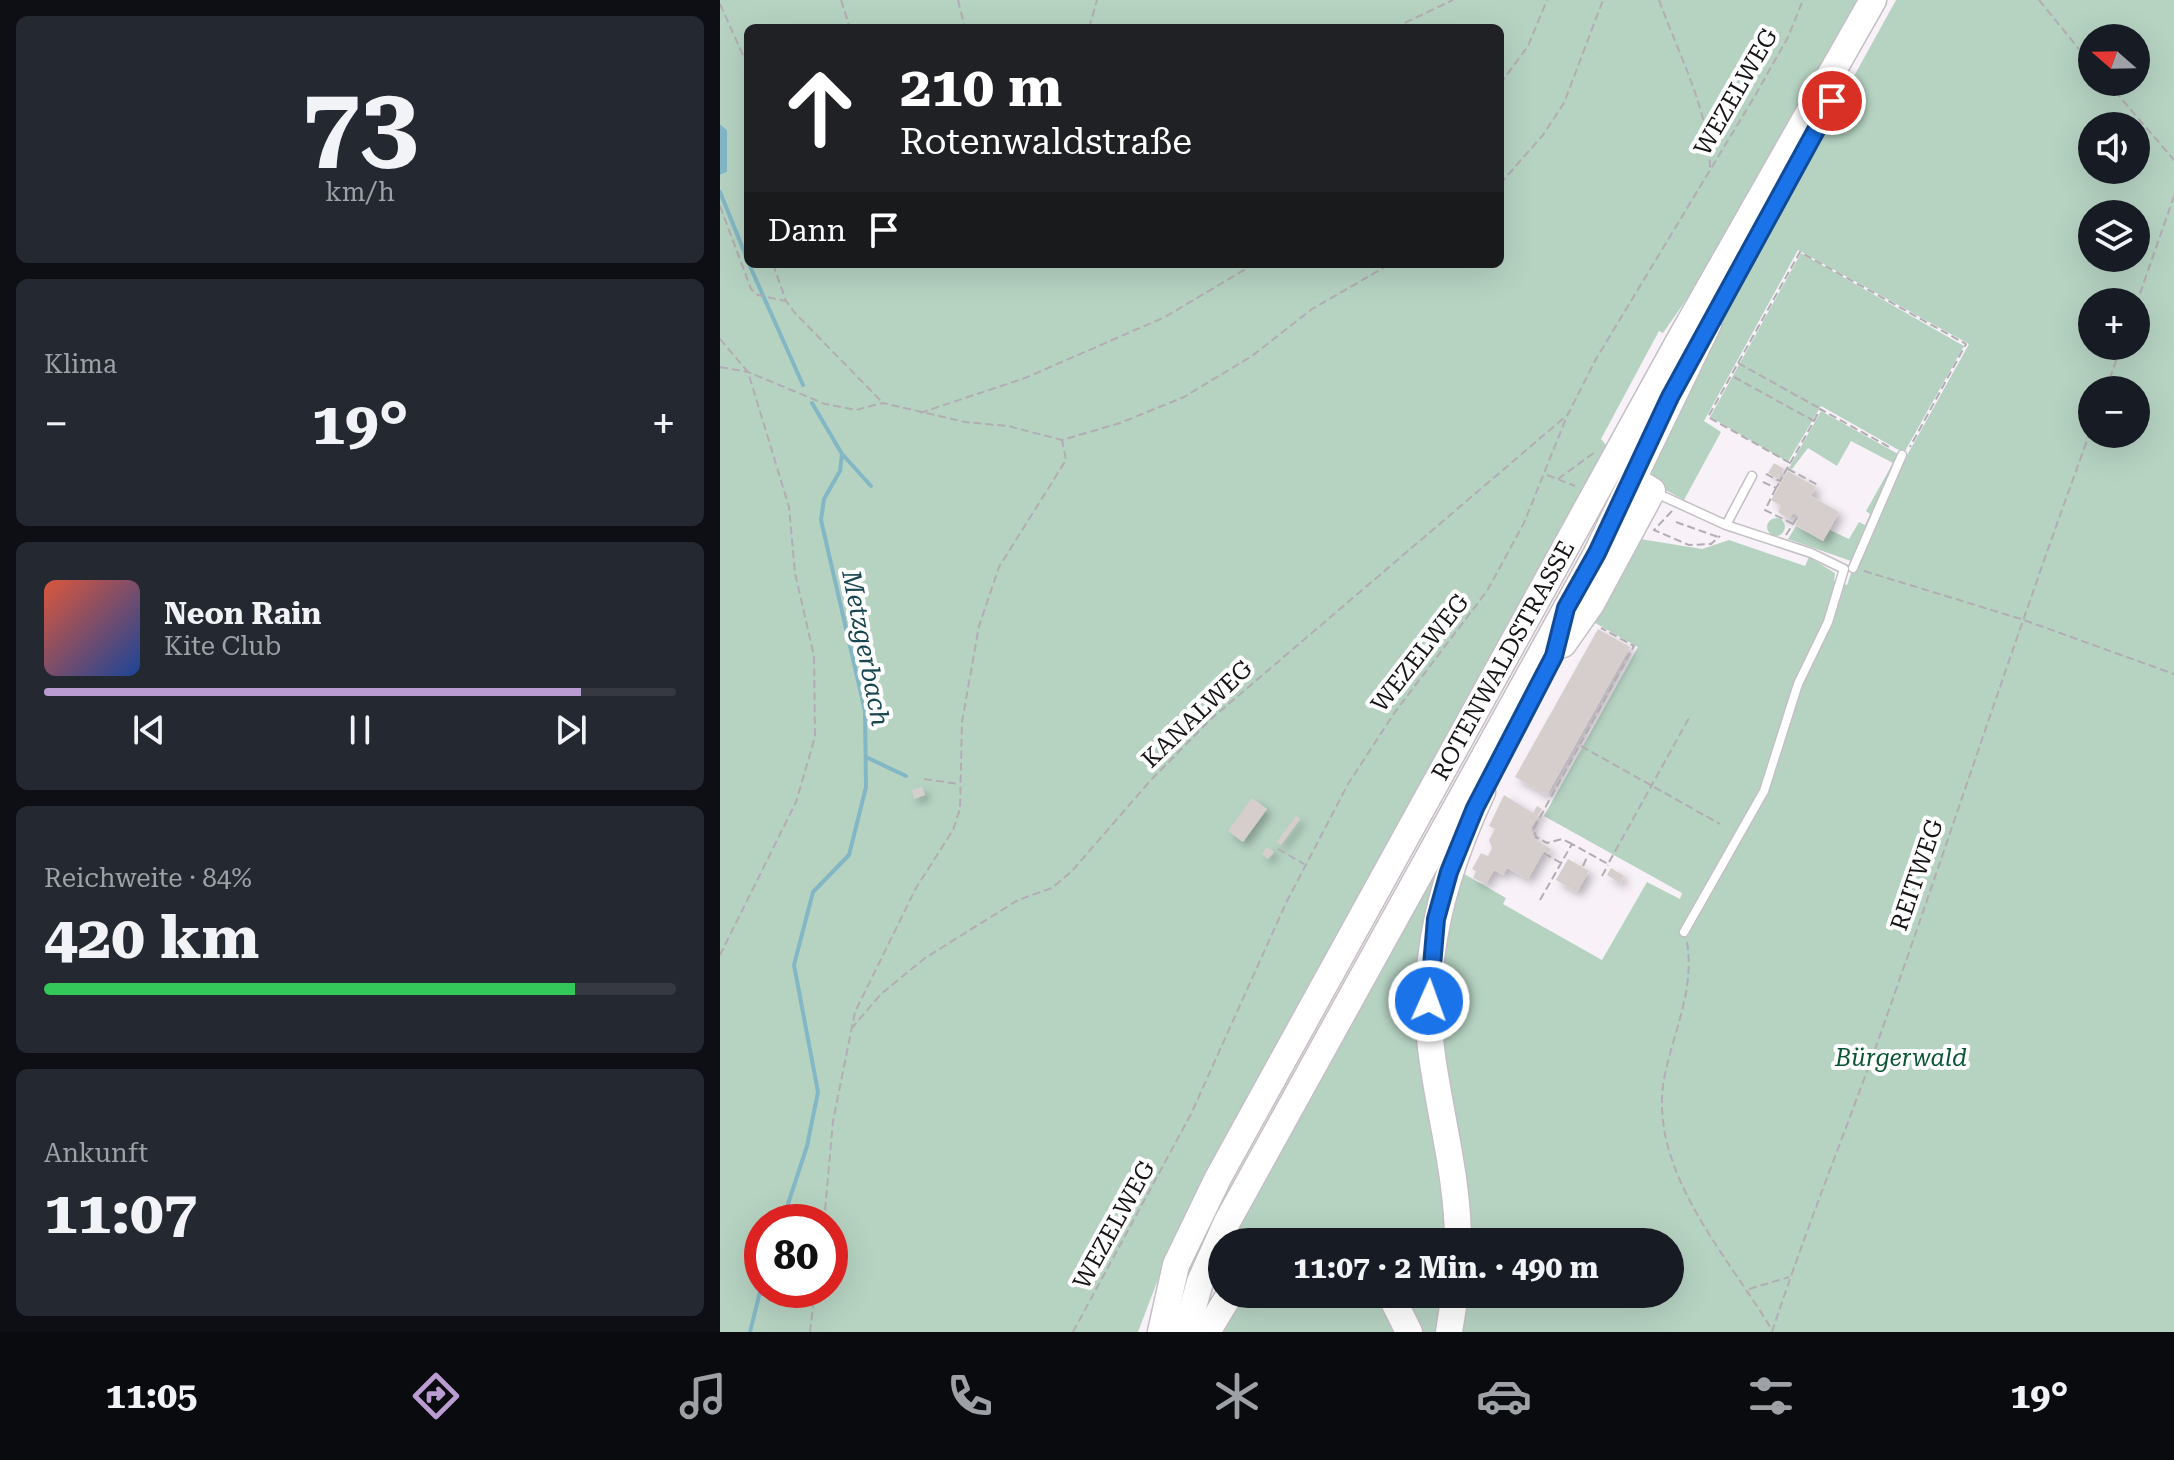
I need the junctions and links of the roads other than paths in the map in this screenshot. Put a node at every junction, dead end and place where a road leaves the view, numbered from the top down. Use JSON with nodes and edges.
{"nodes":[{"id":1,"x":1873,"y":0,"type":"edge"},
{"id":2,"x":1888,"y":0,"type":"edge"},
{"id":3,"x":1902,"y":455,"type":"road end"},
{"id":4,"x":1752,"y":476,"type":"dead end"},
{"id":5,"x":1642,"y":485,"type":"junction"},
{"id":6,"x":1726,"y":525,"type":"junction"},
{"id":7,"x":1853,"y":568,"type":"road end"},
{"id":8,"x":1566,"y":608,"type":"junction"},
{"id":9,"x":1554,"y":656,"type":"junction"},
{"id":10,"x":1684,"y":932,"type":"road end"},
{"id":11,"x":1457,"y":1228,"type":"edge"},
{"id":12,"x":1168,"y":1289,"type":"junction"},
{"id":13,"x":1222,"y":1308,"type":"edge"},
{"id":14,"x":1397,"y":1308,"type":"edge"},
{"id":15,"x":1453,"y":1308,"type":"edge"},
{"id":16,"x":1149,"y":1332,"type":"edge"},
{"id":17,"x":1161,"y":1332,"type":"edge"},
{"id":18,"x":1186,"y":1332,"type":"edge"},
{"id":19,"x":1207,"y":1332,"type":"edge"},
{"id":20,"x":1409,"y":1332,"type":"edge"},
{"id":21,"x":1449,"y":1332,"type":"edge"}],
"edges":[{"from":1,"to":12,"type":"highway","name":"ROTENWALDSTRASSE"},
{"from":2,"to":5,"type":"highway","name":"ROTENWALDSTRASSE"},
{"from":3,"to":7,"type":"lane"},
{"from":4,"to":6,"type":"lane"},
{"from":5,"to":6,"type":"lane"},
{"from":5,"to":8,"type":"highway","name":"ROTENWALDSTRASSE"},
{"from":5,"to":9,"type":"highway","name":"ROTENWALDSTRASSE"},
{"from":6,"to":10,"type":"lane"},
{"from":8,"to":9,"type":"highway"},
{"from":8,"to":18,"type":"highway","name":"ROTENWALDSTRASSE"},
{"from":9,"to":11,"type":"highway"},
{"from":12,"to":16,"type":"highway"},
{"from":12,"to":17,"type":"highway","name":"ROTENWALDSTRASSE"},
{"from":13,"to":19,"type":"highway"},
{"from":14,"to":20,"type":"highway"},
{"from":15,"to":21,"type":"highway"}]}
